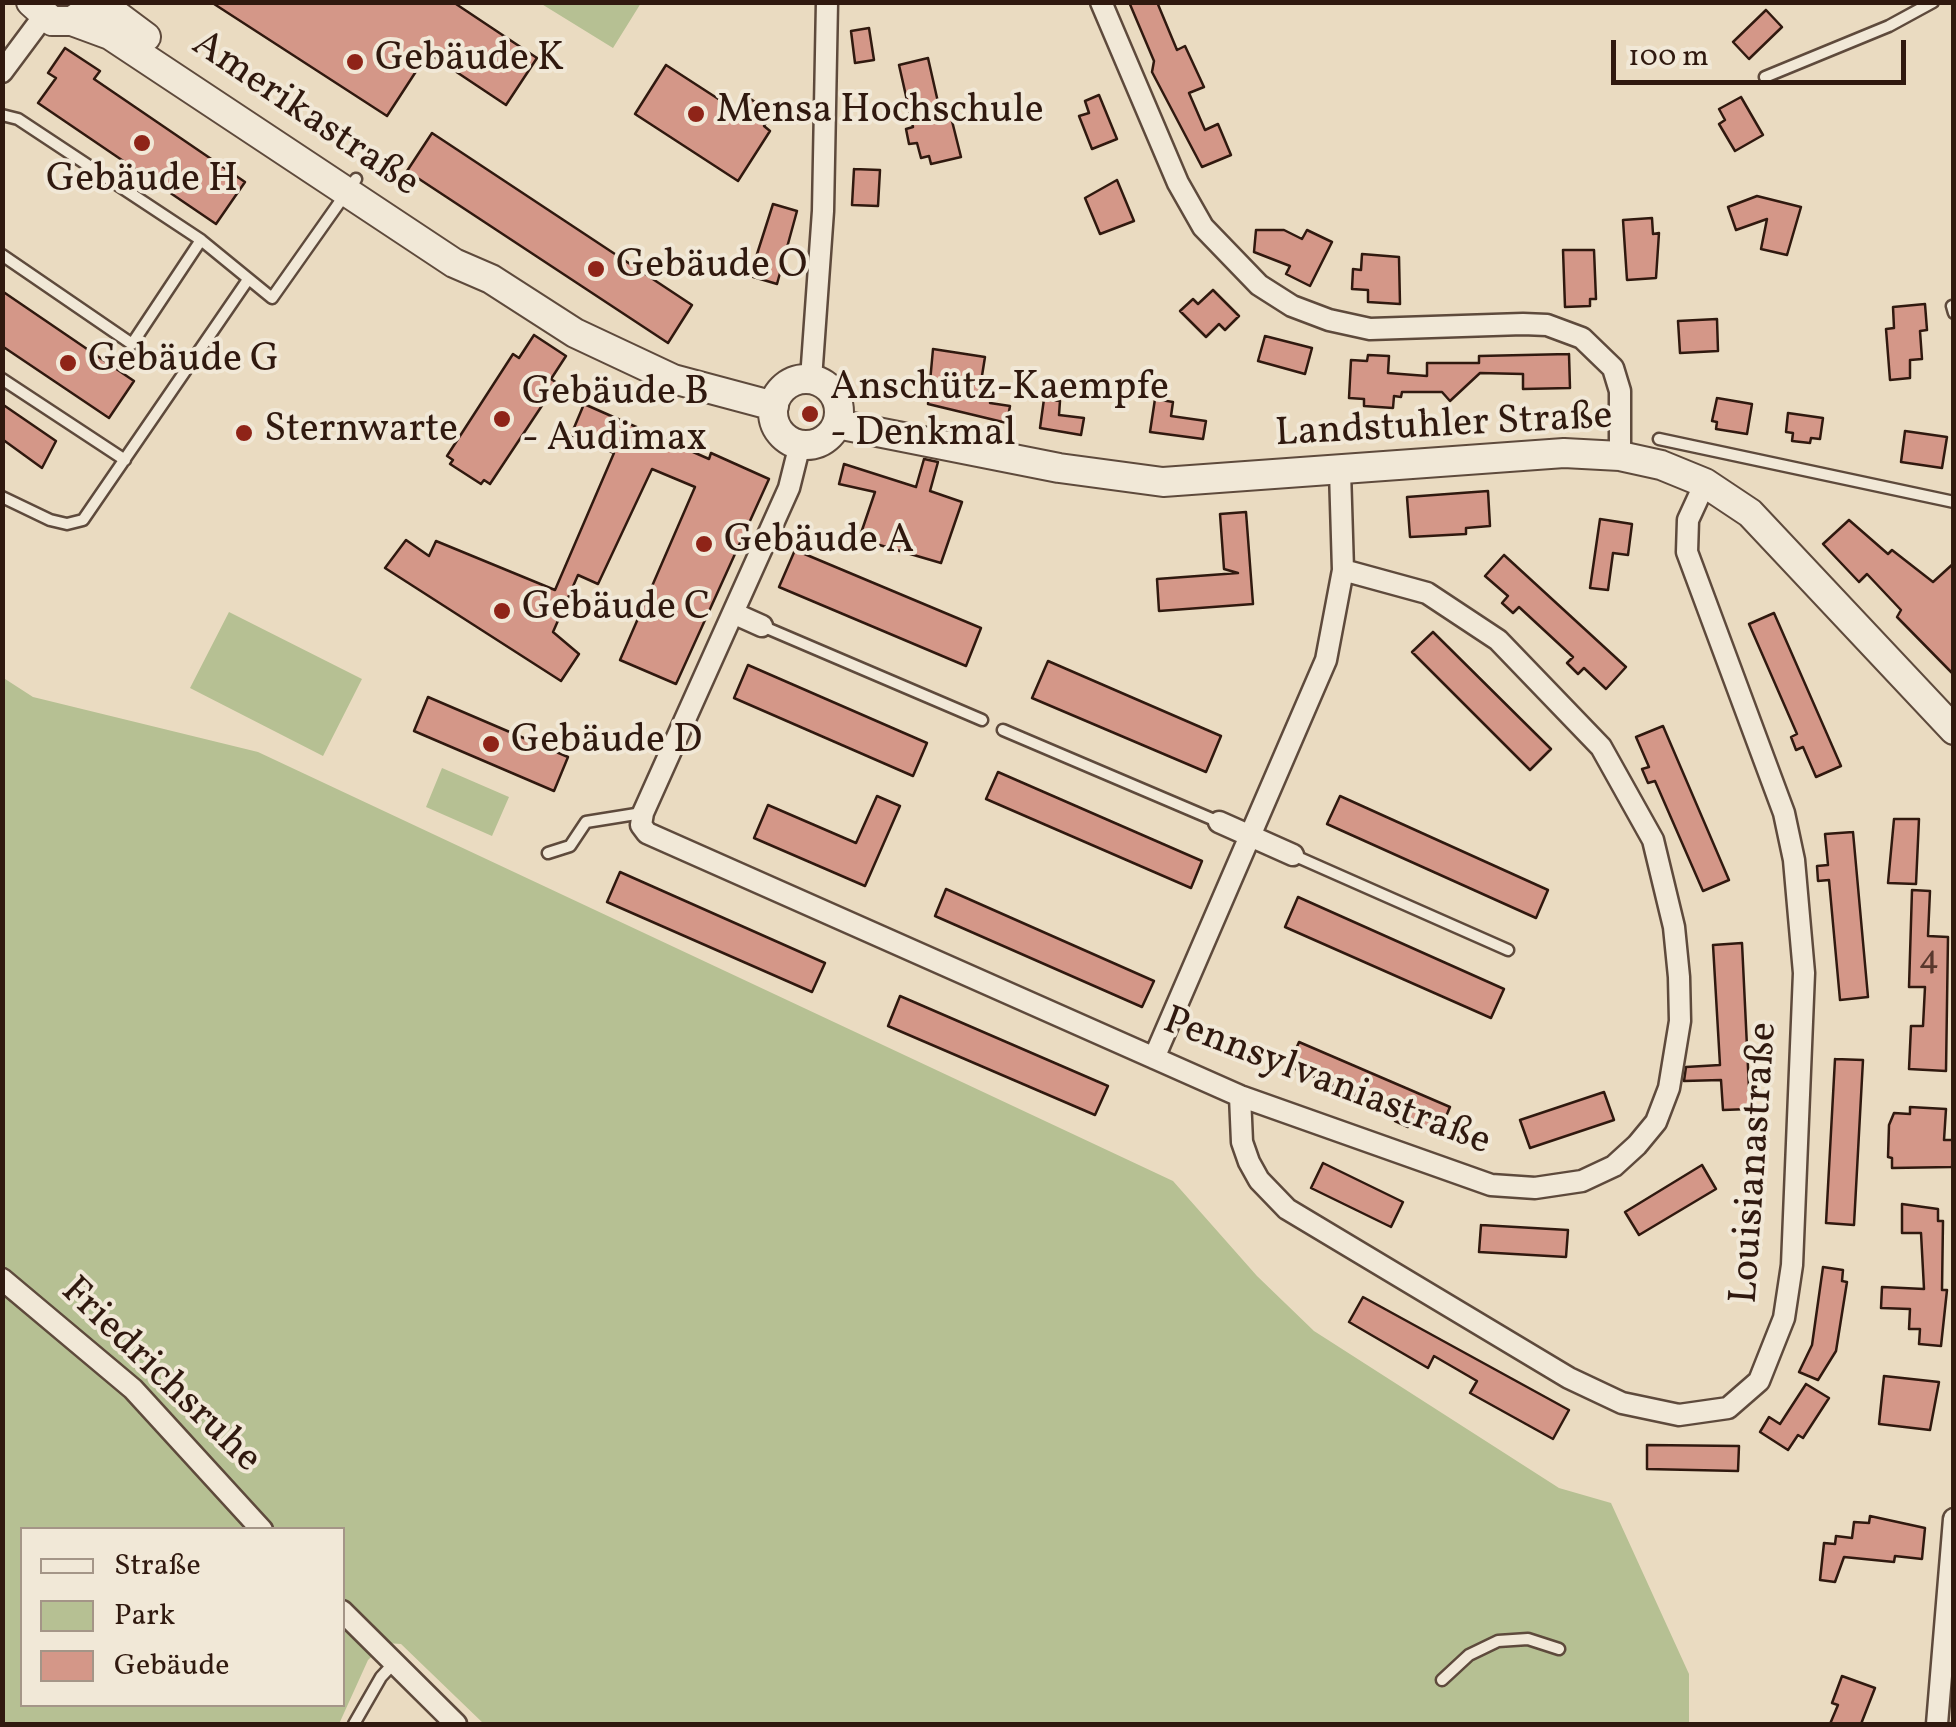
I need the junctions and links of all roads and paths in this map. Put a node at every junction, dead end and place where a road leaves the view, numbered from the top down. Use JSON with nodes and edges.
{"nodes":[{"id":1,"x":100,"y":2,"type":"edge"},
{"id":2,"x":827,"y":2,"type":"edge"},
{"id":3,"x":1101,"y":2,"type":"edge"},
{"id":4,"x":1933,"y":2,"type":"edge"},
{"id":5,"x":37,"y":10,"type":"edge"},
{"id":6,"x":82,"y":12,"type":"edge"},
{"id":7,"x":2,"y":72,"type":"edge"},
{"id":8,"x":1766,"y":77,"type":"dead end"},
{"id":9,"x":2,"y":116,"type":"edge"},
{"id":10,"x":351,"y":185,"type":"junction"},
{"id":11,"x":200,"y":240,"type":"junction"},
{"id":12,"x":2,"y":255,"type":"edge"},
{"id":13,"x":248,"y":281,"type":"junction"},
{"id":14,"x":1952,"y":306,"type":"edge"},
{"id":15,"x":1954,"y":313,"type":"edge"},
{"id":16,"x":2,"y":379,"type":"edge"},
{"id":17,"x":811,"y":380,"type":"junction"},
{"id":18,"x":774,"y":406,"type":"junction"},
{"id":19,"x":837,"y":424,"type":"junction"},
{"id":20,"x":1658,"y":440,"type":"dead end"},
{"id":21,"x":800,"y":444,"type":"junction"},
{"id":22,"x":1620,"y":456,"type":"junction"},
{"id":23,"x":126,"y":460,"type":"junction"},
{"id":24,"x":1340,"y":471,"type":"junction"},
{"id":25,"x":1705,"y":482,"type":"junction"},
{"id":26,"x":2,"y":497,"type":"edge"},
{"id":27,"x":1954,"y":502,"type":"edge"},
{"id":28,"x":1343,"y":570,"type":"junction"},
{"id":29,"x":733,"y":613,"type":"junction"},
{"id":30,"x":762,"y":626,"type":"joint"},
{"id":31,"x":970,"y":729,"type":"dead end"},
{"id":32,"x":1003,"y":730,"type":"dead end"},
{"id":33,"x":1954,"y":730,"type":"edge"},
{"id":34,"x":642,"y":819,"type":"junction"},
{"id":35,"x":1220,"y":822,"type":"joint"},
{"id":36,"x":1252,"y":836,"type":"junction"},
{"id":37,"x":548,"y":853,"type":"dead end"},
{"id":38,"x":1293,"y":855,"type":"joint"},
{"id":39,"x":1508,"y":950,"type":"dead end"},
{"id":40,"x":1154,"y":1058,"type":"junction"},
{"id":41,"x":1240,"y":1096,"type":"junction"},
{"id":42,"x":2,"y":1279,"type":"edge"},
{"id":43,"x":1954,"y":1519,"type":"edge"},
{"id":44,"x":259,"y":1527,"type":"edge"},
{"id":45,"x":345,"y":1614,"type":"edge"},
{"id":46,"x":1559,"y":1649,"type":"dead end"},
{"id":47,"x":394,"y":1664,"type":"junction"},
{"id":48,"x":1442,"y":1680,"type":"dead end"},
{"id":49,"x":354,"y":1724,"type":"edge"},
{"id":50,"x":456,"y":1724,"type":"edge"},
{"id":51,"x":1936,"y":1724,"type":"edge"}],
"edges":[{"from":1,"to":10,"type":"street","name":"Amerikastraße"},
{"from":2,"to":17,"type":"street"},
{"from":3,"to":22,"type":"street"},
{"from":4,"to":8,"type":"lane"},
{"from":5,"to":6,"type":"street","name":"Amerikastraße"},
{"from":5,"to":7,"type":"street"},
{"from":6,"to":10,"type":"street","name":"Amerikastraße"},
{"from":9,"to":11,"type":"lane"},
{"from":10,"to":13,"type":"lane"},
{"from":10,"to":18,"type":"street","name":"Amerikastraße"},
{"from":11,"to":12,"type":"lane"},
{"from":11,"to":13,"type":"lane"},
{"from":13,"to":23,"type":"lane"},
{"from":14,"to":15,"type":"lane"},
{"from":16,"to":23,"type":"lane"},
{"from":17,"to":18,"type":"street"},
{"from":17,"to":19,"type":"street"},
{"from":18,"to":21,"type":"street"},
{"from":19,"to":21,"type":"street"},
{"from":19,"to":24,"type":"street","name":"Landstuhler Straße"},
{"from":20,"to":27,"type":"lane"},
{"from":21,"to":29,"type":"street"},
{"from":22,"to":24,"type":"street","name":"Landstuhler Straße"},
{"from":22,"to":25,"type":"street","name":"Landstuhler Straße"},
{"from":23,"to":26,"type":"lane"},
{"from":24,"to":28,"type":"street"},
{"from":25,"to":33,"type":"street","name":"Landstuhler Straße"},
{"from":25,"to":41,"type":"street","name":"Louisianastraße"},
{"from":28,"to":36,"type":"street"},
{"from":28,"to":41,"type":"street","name":"Pennsylvaniastraße"},
{"from":29,"to":30,"type":"street"},
{"from":29,"to":34,"type":"street"},
{"from":30,"to":31,"type":"lane"},
{"from":32,"to":35,"type":"lane"},
{"from":34,"to":37,"type":"lane"},
{"from":34,"to":40,"type":"street","name":"Pennsylvaniastraße"},
{"from":35,"to":36,"type":"street"},
{"from":36,"to":38,"type":"street"},
{"from":36,"to":40,"type":"street"},
{"from":38,"to":39,"type":"lane"},
{"from":40,"to":41,"type":"street","name":"Pennsylvaniastraße"},
{"from":42,"to":44,"type":"street","name":"Friedrichsruhe"},
{"from":43,"to":51,"type":"street"},
{"from":45,"to":47,"type":"street"},
{"from":46,"to":48,"type":"lane"},
{"from":47,"to":49,"type":"lane"},
{"from":47,"to":50,"type":"street"}]}
